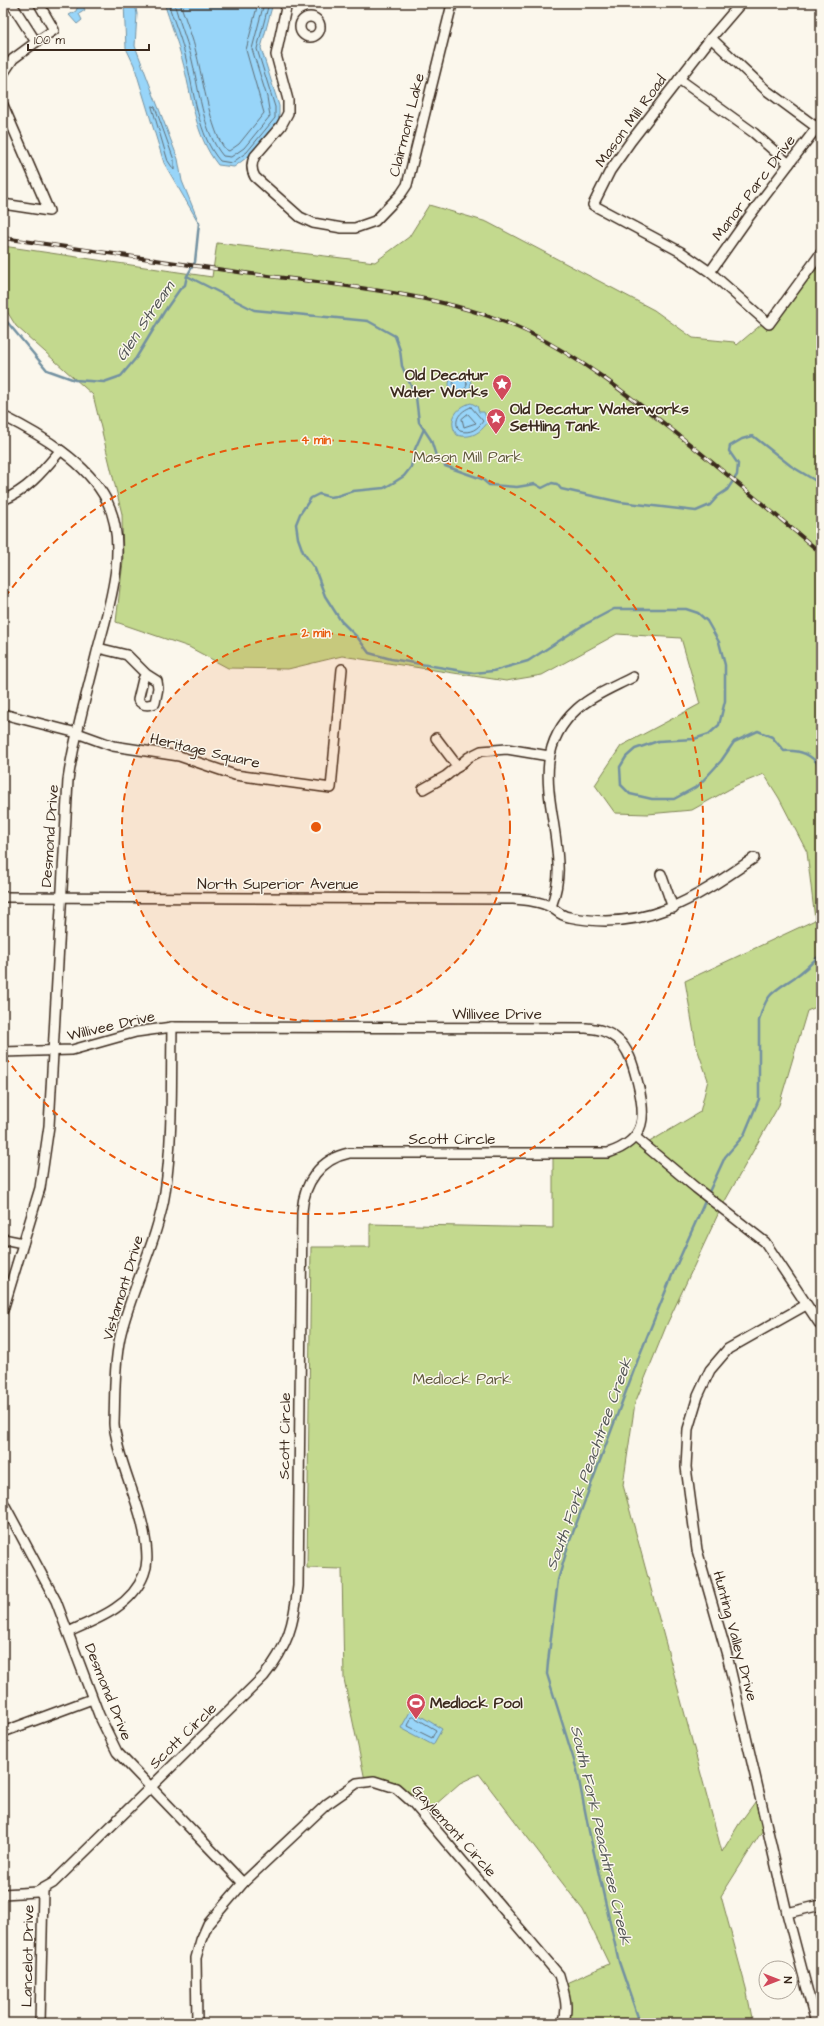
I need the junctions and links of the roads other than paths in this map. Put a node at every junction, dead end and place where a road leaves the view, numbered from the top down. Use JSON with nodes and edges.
{"nodes":[{"id":1,"x":11,"y":3,"type":"edge"},
{"id":2,"x":287,"y":3,"type":"edge"},
{"id":3,"x":741,"y":3,"type":"edge"},
{"id":4,"x":39,"y":4,"type":"edge"},
{"id":5,"x":452,"y":4,"type":"edge"},
{"id":6,"x":284,"y":22,"type":"junction"},
{"id":7,"x":300,"y":24,"type":"dead end"},
{"id":8,"x":711,"y":38,"type":"junction"},
{"id":9,"x":36,"y":42,"type":"junction"},
{"id":10,"x":3,"y":74,"type":"edge"},
{"id":11,"x":679,"y":79,"type":"junction"},
{"id":12,"x":3,"y":105,"type":"edge"},
{"id":13,"x":819,"y":125,"type":"edge"},
{"id":14,"x":789,"y":164,"type":"junction"},
{"id":15,"x":3,"y":204,"type":"edge"},
{"id":16,"x":821,"y":253,"type":"edge"},
{"id":17,"x":710,"y":272,"type":"junction"},
{"id":18,"x":3,"y":416,"type":"edge"},
{"id":19,"x":60,"y":451,"type":"junction"},
{"id":20,"x":3,"y":500,"type":"edge"},
{"id":21,"x":98,"y":648,"type":"junction"},
{"id":22,"x":342,"y":670,"type":"dead end"},
{"id":23,"x":146,"y":674,"type":"dead end"},
{"id":24,"x":633,"y":677,"type":"dead end"},
{"id":25,"x":3,"y":714,"type":"edge"},
{"id":26,"x":77,"y":733,"type":"junction"},
{"id":27,"x":436,"y":738,"type":"dead end"},
{"id":28,"x":549,"y":756,"type":"junction"},
{"id":29,"x":458,"y":767,"type":"junction"},
{"id":30,"x":424,"y":788,"type":"dead end"},
{"id":31,"x":754,"y":858,"type":"dead end"},
{"id":32,"x":661,"y":874,"type":"dead end"},
{"id":33,"x":3,"y":897,"type":"edge"},
{"id":34,"x":60,"y":897,"type":"junction"},
{"id":35,"x":552,"y":907,"type":"junction"},
{"id":36,"x":673,"y":908,"type":"junction"},
{"id":37,"x":172,"y":1027,"type":"junction"},
{"id":38,"x":3,"y":1052,"type":"edge"},
{"id":39,"x":52,"y":1052,"type":"junction"},
{"id":40,"x":635,"y":1137,"type":"junction"},
{"id":41,"x":3,"y":1239,"type":"edge"},
{"id":42,"x":23,"y":1243,"type":"junction"},
{"id":43,"x":806,"y":1305,"type":"junction"},
{"id":44,"x":3,"y":1310,"type":"edge"},
{"id":45,"x":821,"y":1326,"type":"edge"},
{"id":46,"x":3,"y":1502,"type":"edge"},
{"id":47,"x":68,"y":1632,"type":"junction"},
{"id":48,"x":92,"y":1699,"type":"junction"},
{"id":49,"x":3,"y":1732,"type":"edge"},
{"id":50,"x":150,"y":1788,"type":"junction"},
{"id":51,"x":243,"y":1883,"type":"junction"},
{"id":52,"x":43,"y":1890,"type":"junction"},
{"id":53,"x":3,"y":1894,"type":"edge"},
{"id":54,"x":821,"y":1905,"type":"edge"},
{"id":55,"x":787,"y":1913,"type":"junction"},
{"id":56,"x":40,"y":2023,"type":"edge"},
{"id":57,"x":197,"y":2023,"type":"edge"},
{"id":58,"x":563,"y":2023,"type":"edge"},
{"id":59,"x":816,"y":2023,"type":"edge"}],
"edges":[{"from":1,"to":9,"type":"street"},
{"from":2,"to":6,"type":"street","name":"Clairmont Lake"},
{"from":3,"to":8,"type":"street","name":"Mason Mill Road"},
{"from":4,"to":9,"type":"street"},
{"from":5,"to":6,"type":"street","name":"Clairmont Lake"},
{"from":6,"to":7,"type":"street"},
{"from":8,"to":11,"type":"street","name":"Mason Mill Road"},
{"from":8,"to":13,"type":"street"},
{"from":9,"to":10,"type":"street"},
{"from":11,"to":14,"type":"street"},
{"from":11,"to":17,"type":"street","name":"Mason Mill Road"},
{"from":12,"to":15,"type":"street"},
{"from":13,"to":14,"type":"street","name":"Manor Parc Drive"},
{"from":14,"to":17,"type":"street","name":"Manor Parc Drive"},
{"from":16,"to":17,"type":"street","name":"Mason Mill Road"},
{"from":18,"to":19,"type":"street","name":"Desmond Drive"},
{"from":19,"to":20,"type":"street"},
{"from":19,"to":21,"type":"street","name":"Desmond Drive"},
{"from":21,"to":23,"type":"street"},
{"from":21,"to":26,"type":"street","name":"Desmond Drive"},
{"from":22,"to":26,"type":"street","name":"Heritage Square"},
{"from":24,"to":28,"type":"street"},
{"from":25,"to":26,"type":"street"},
{"from":26,"to":34,"type":"street","name":"Desmond Drive"},
{"from":27,"to":29,"type":"street"},
{"from":28,"to":29,"type":"street"},
{"from":28,"to":35,"type":"street"},
{"from":29,"to":30,"type":"street"},
{"from":31,"to":36,"type":"street","name":"North Superior Avenue"},
{"from":32,"to":36,"type":"street"},
{"from":33,"to":34,"type":"street","name":"North Superior Avenue"},
{"from":34,"to":35,"type":"street","name":"North Superior Avenue"},
{"from":34,"to":39,"type":"street","name":"Desmond Drive"},
{"from":35,"to":36,"type":"street","name":"North Superior Avenue"},
{"from":37,"to":39,"type":"street","name":"Willivee Drive"},
{"from":37,"to":40,"type":"street","name":"Willivee Drive"},
{"from":37,"to":47,"type":"street","name":"Vistamont Drive"},
{"from":38,"to":39,"type":"street","name":"Willivee Drive"},
{"from":39,"to":42,"type":"street","name":"Desmond Drive"},
{"from":40,"to":43,"type":"street"},
{"from":40,"to":50,"type":"street","name":"Scott Circle"},
{"from":41,"to":42,"type":"street"},
{"from":42,"to":44,"type":"street","name":"Desmond Drive"},
{"from":43,"to":45,"type":"street"},
{"from":43,"to":55,"type":"street","name":"Hunting Valley Drive"},
{"from":46,"to":47,"type":"street","name":"Desmond Drive"},
{"from":47,"to":48,"type":"street","name":"Desmond Drive"},
{"from":48,"to":49,"type":"street"},
{"from":48,"to":50,"type":"street","name":"Desmond Drive"},
{"from":50,"to":51,"type":"street","name":"Desmond Drive"},
{"from":50,"to":52,"type":"street","name":"Scott Circle"},
{"from":51,"to":57,"type":"street","name":"Gaylemont Circle"},
{"from":51,"to":58,"type":"street","name":"Gaylemont Circle"},
{"from":52,"to":53,"type":"street","name":"Scott Circle"},
{"from":52,"to":56,"type":"street","name":"Lancelot Drive"},
{"from":54,"to":55,"type":"street"},
{"from":55,"to":59,"type":"street","name":"Hunting Valley Drive"}]}
